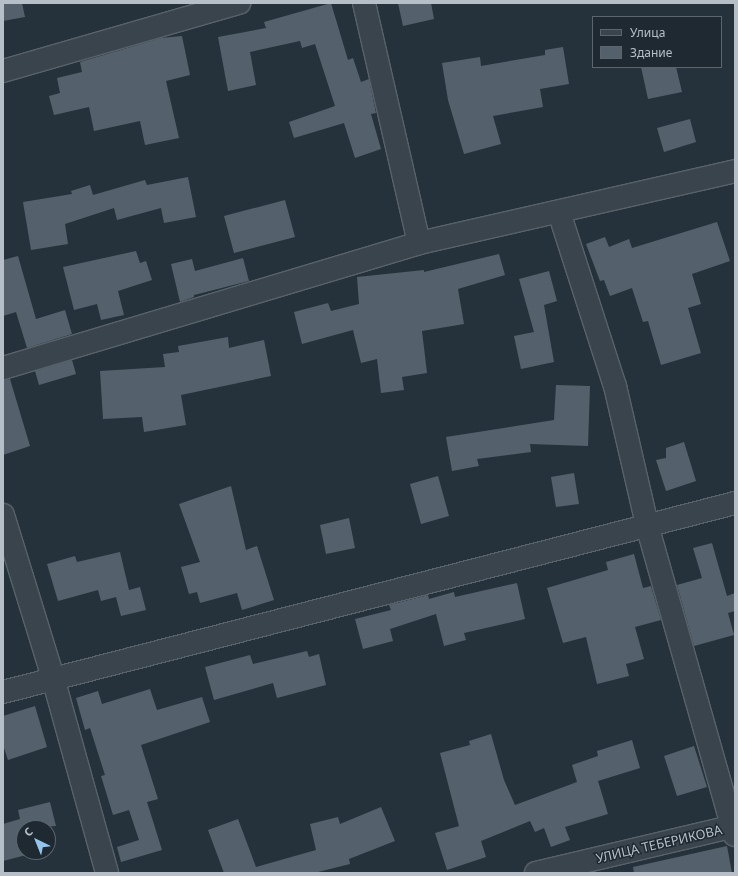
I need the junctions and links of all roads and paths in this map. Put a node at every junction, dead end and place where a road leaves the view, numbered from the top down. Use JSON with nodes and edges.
{"nodes":[{"id":1,"x":239,"y":3,"type":"edge"},
{"id":2,"x":364,"y":3,"type":"edge"},
{"id":3,"x":3,"y":71,"type":"edge"},
{"id":4,"x":735,"y":172,"type":"edge"},
{"id":5,"x":559,"y":212,"type":"junction"},
{"id":6,"x":419,"y":243,"type":"junction"},
{"id":7,"x":3,"y":368,"type":"edge"},
{"id":8,"x":735,"y":503,"type":"edge"},
{"id":9,"x":3,"y":515,"type":"edge"},
{"id":10,"x":647,"y":525,"type":"junction"},
{"id":11,"x":53,"y":678,"type":"junction"},
{"id":12,"x":3,"y":692,"type":"edge"},
{"id":13,"x":734,"y":829,"type":"edge"},
{"id":14,"x":107,"y":873,"type":"edge"},
{"id":15,"x":536,"y":873,"type":"edge"}],
"edges":[{"from":1,"to":3,"type":"street"},
{"from":2,"to":6,"type":"street"},
{"from":4,"to":5,"type":"street"},
{"from":5,"to":6,"type":"street"},
{"from":5,"to":10,"type":"street"},
{"from":6,"to":7,"type":"street"},
{"from":8,"to":10,"type":"street"},
{"from":9,"to":11,"type":"street"},
{"from":10,"to":11,"type":"street"},
{"from":10,"to":13,"type":"street"},
{"from":11,"to":12,"type":"street"},
{"from":11,"to":14,"type":"street"},
{"from":13,"to":15,"type":"street","name":"УЛИЦА ТЕБЕРИКОВА"}]}
